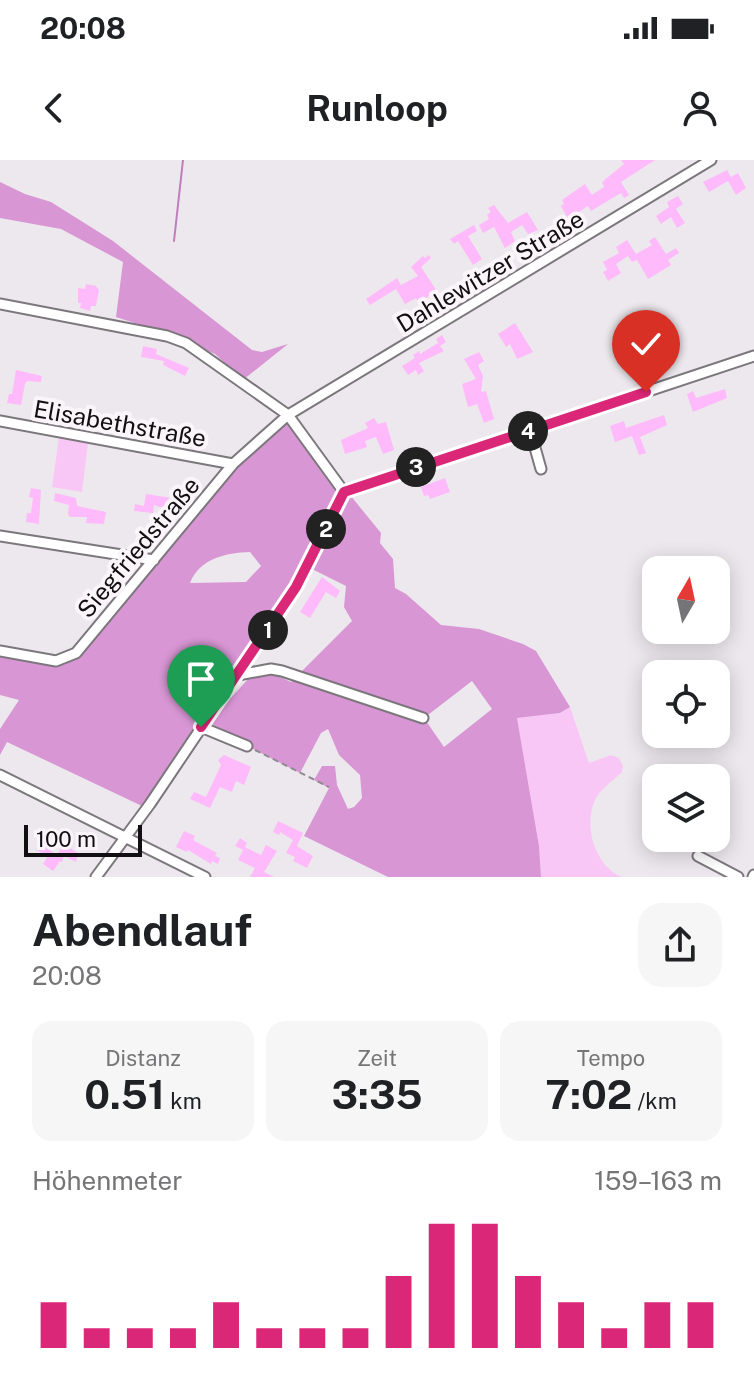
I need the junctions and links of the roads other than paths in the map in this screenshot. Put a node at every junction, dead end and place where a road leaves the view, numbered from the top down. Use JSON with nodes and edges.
{"nodes":[{"id":1,"x":711,"y":160,"type":"edge"},
{"id":2,"x":0,"y":304,"type":"edge"},
{"id":3,"x":754,"y":356,"type":"edge"},
{"id":4,"x":288,"y":415,"type":"junction"},
{"id":5,"x":0,"y":421,"type":"edge"},
{"id":6,"x":530,"y":430,"type":"junction"},
{"id":7,"x":233,"y":464,"type":"junction"},
{"id":8,"x":541,"y":469,"type":"dead end"},
{"id":9,"x":344,"y":492,"type":"junction"},
{"id":10,"x":0,"y":536,"type":"edge"},
{"id":11,"x":154,"y":560,"type":"junction"},
{"id":12,"x":0,"y":651,"type":"edge"},
{"id":13,"x":238,"y":675,"type":"junction"},
{"id":14,"x":423,"y":718,"type":"dead end"},
{"id":15,"x":201,"y":727,"type":"junction"},
{"id":16,"x":247,"y":746,"type":"road end"},
{"id":17,"x":0,"y":775,"type":"edge"},
{"id":18,"x":125,"y":837,"type":"junction"},
{"id":19,"x":698,"y":856,"type":"dead end"},
{"id":20,"x":96,"y":877,"type":"edge"},
{"id":21,"x":205,"y":877,"type":"edge"},
{"id":22,"x":738,"y":877,"type":"edge"}],
"edges":[{"from":1,"to":4,"type":"street","name":"Dahlewitzer Straße"},
{"from":2,"to":4,"type":"street"},
{"from":3,"to":6,"type":"street"},
{"from":4,"to":7,"type":"street","name":"Siegfriedstraße"},
{"from":4,"to":9,"type":"street"},
{"from":5,"to":7,"type":"street","name":"Elisabethstraße"},
{"from":6,"to":8,"type":"street"},
{"from":6,"to":9,"type":"street"},
{"from":7,"to":11,"type":"street","name":"Siegfriedstraße"},
{"from":9,"to":13,"type":"street"},
{"from":10,"to":11,"type":"street"},
{"from":11,"to":12,"type":"street","name":"Siegfriedstraße"},
{"from":13,"to":14,"type":"street"},
{"from":13,"to":15,"type":"street"},
{"from":15,"to":16,"type":"street"},
{"from":15,"to":18,"type":"street"},
{"from":17,"to":18,"type":"street"},
{"from":18,"to":20,"type":"street"},
{"from":18,"to":21,"type":"street"},
{"from":19,"to":22,"type":"street"}]}
